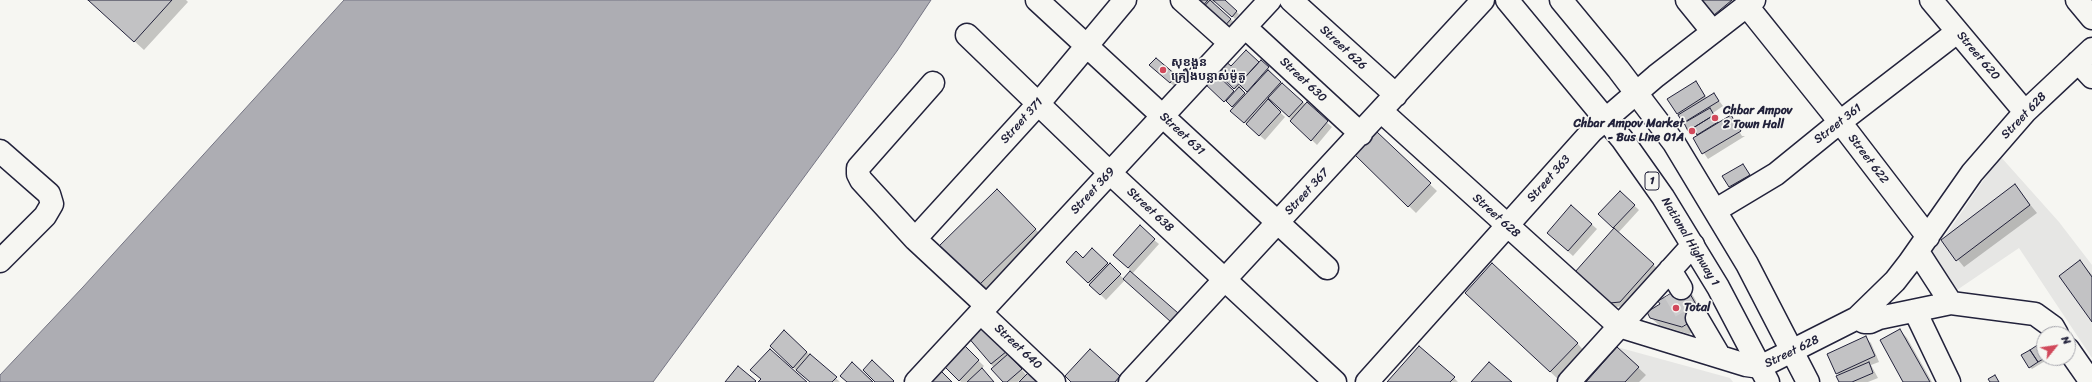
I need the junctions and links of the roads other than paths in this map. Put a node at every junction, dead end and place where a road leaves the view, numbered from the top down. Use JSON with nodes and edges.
{"nodes":[{"id":1,"x":1037,"y":0,"type":"edge"},
{"id":2,"x":1125,"y":0,"type":"edge"},
{"id":3,"x":1182,"y":0,"type":"edge"},
{"id":4,"x":1270,"y":0,"type":"edge"},
{"id":5,"x":1291,"y":0,"type":"edge"},
{"id":6,"x":1483,"y":0,"type":"edge"},
{"id":7,"x":1507,"y":0,"type":"edge"},
{"id":8,"x":1561,"y":0,"type":"edge"},
{"id":9,"x":1687,"y":0,"type":"edge"},
{"id":10,"x":1931,"y":0,"type":"edge"},
{"id":11,"x":2077,"y":0,"type":"edge"},
{"id":12,"x":1750,"y":3,"type":"edge"},
{"id":13,"x":2092,"y":18,"type":"edge"},
{"id":14,"x":1245,"y":27,"type":"junction"},
{"id":15,"x":1713,"y":32,"type":"junction"},
{"id":16,"x":1957,"y":32,"type":"junction"},
{"id":17,"x":967,"y":35,"type":"dead end"},
{"id":18,"x":1230,"y":43,"type":"junction"},
{"id":19,"x":1087,"y":46,"type":"junction"},
{"id":20,"x":2087,"y":63,"type":"edge"},
{"id":21,"x":933,"y":83,"type":"dead end"},
{"id":22,"x":1637,"y":93,"type":"junction"},
{"id":23,"x":1039,"y":103,"type":"junction"},
{"id":24,"x":1388,"y":103,"type":"junction"},
{"id":25,"x":2025,"y":112,"type":"junction"},
{"id":26,"x":1163,"y":116,"type":"junction"},
{"id":27,"x":1606,"y":119,"type":"junction"},
{"id":28,"x":1840,"y":122,"type":"junction"},
{"id":29,"x":1361,"y":134,"type":"junction"},
{"id":30,"x":0,"y":151,"type":"edge"},
{"id":31,"x":1110,"y":173,"type":"junction"},
{"id":32,"x":1716,"y":210,"type":"junction"},
{"id":33,"x":1278,"y":223,"type":"junction"},
{"id":34,"x":1506,"y":225,"type":"junction"},
{"id":35,"x":915,"y":239,"type":"junction"},
{"id":36,"x":1923,"y":244,"type":"junction"},
{"id":37,"x":1693,"y":245,"type":"junction"},
{"id":38,"x":0,"y":261,"type":"edge"},
{"id":39,"x":1327,"y":268,"type":"dead end"},
{"id":40,"x":1225,"y":279,"type":"junction"},
{"id":41,"x":1951,"y":303,"type":"junction"},
{"id":42,"x":984,"y":310,"type":"junction"},
{"id":43,"x":1915,"y":310,"type":"junction"},
{"id":44,"x":1858,"y":318,"type":"junction"},
{"id":45,"x":1694,"y":320,"type":"tunnel mouth"},
{"id":46,"x":1619,"y":326,"type":"junction"},
{"id":47,"x":2051,"y":326,"type":"edge"},
{"id":48,"x":1793,"y":351,"type":"junction"},
{"id":49,"x":1714,"y":355,"type":"junction"},
{"id":50,"x":2076,"y":361,"type":"edge"},
{"id":51,"x":1764,"y":375,"type":"edge"},
{"id":52,"x":916,"y":382,"type":"edge"},
{"id":53,"x":1054,"y":382,"type":"edge"},
{"id":54,"x":1130,"y":382,"type":"edge"},
{"id":55,"x":1335,"y":382,"type":"edge"},
{"id":56,"x":1368,"y":382,"type":"edge"},
{"id":57,"x":1569,"y":382,"type":"edge"},
{"id":58,"x":1808,"y":382,"type":"edge"},
{"id":59,"x":1949,"y":382,"type":"edge"},
{"id":60,"x":2091,"y":382,"type":"edge"}],
"edges":[{"from":1,"to":19,"type":"main road","name":"Street 631"},
{"from":2,"to":19,"type":"main road","name":"Street 371"},
{"from":3,"to":18,"type":"main road"},
{"from":4,"to":14,"type":"main road","name":"Street 369"},
{"from":5,"to":24,"type":"main road","name":"Street 626"},
{"from":6,"to":24,"type":"main road","name":"Street 367"},
{"from":7,"to":27,"type":"main road","name":"National Highway 1","number":"1"},
{"from":8,"to":22,"type":"main road"},
{"from":9,"to":15,"type":"main road"},
{"from":10,"to":16,"type":"main road","name":"Street 620"},
{"from":11,"to":13,"type":"main road"},
{"from":12,"to":15,"type":"main road","name":"Street 363"},
{"from":12,"to":28,"type":"main road","name":"Street 622"},
{"from":14,"to":18,"type":"main road","name":"Street 369"},
{"from":14,"to":29,"type":"main road","name":"Street 630"},
{"from":15,"to":22,"type":"main road","name":"Street 363"},
{"from":16,"to":25,"type":"main road","name":"Street 620"},
{"from":16,"to":28,"type":"main road","name":"Street 361"},
{"from":17,"to":23,"type":"main road","name":"Street 638"},
{"from":18,"to":26,"type":"main road","name":"Street 369"},
{"from":19,"to":23,"type":"main road","name":"Street 371"},
{"from":19,"to":26,"type":"main road","name":"Street 631"},
{"from":20,"to":25,"type":"main road","name":"Street 628"},
{"from":21,"to":35,"type":"main road","name":"Street 640"},
{"from":22,"to":27,"type":"main road","name":"Street 363"},
{"from":22,"to":32,"type":"main road"},
{"from":23,"to":31,"type":"main road","name":"Street 638"},
{"from":23,"to":35,"type":"main road","name":"Street 371"},
{"from":24,"to":29,"type":"main road","name":"Street 367"},
{"from":24,"to":34,"type":"main road","name":"Street 628"},
{"from":25,"to":36,"type":"main road","name":"Street 628"},
{"from":26,"to":31,"type":"main road","name":"Street 369"},
{"from":26,"to":33,"type":"main road","name":"Street 631"},
{"from":27,"to":34,"type":"main road","name":"Street 363"},
{"from":27,"to":37,"type":"main road","name":"National Highway 1","number":"1"},
{"from":28,"to":32,"type":"main road","name":"Street 361"},
{"from":28,"to":36,"type":"main road","name":"Street 622"},
{"from":29,"to":33,"type":"main road","name":"Street 367"},
{"from":30,"to":38,"type":"main road"},
{"from":31,"to":40,"type":"main road","name":"Street 638"},
{"from":31,"to":42,"type":"main road","name":"Street 369"},
{"from":32,"to":48,"type":"main road"},
{"from":33,"to":39,"type":"main road","name":"Street 631"},
{"from":33,"to":40,"type":"main road","name":"Street 367"},
{"from":34,"to":46,"type":"main road","name":"Street 628"},
{"from":34,"to":56,"type":"main road","name":"Street 363"},
{"from":35,"to":42,"type":"main road","name":"Street 640"},
{"from":36,"to":41,"type":"main road","name":"Street 622"},
{"from":36,"to":44,"type":"main road","name":"Street 628"},
{"from":37,"to":46,"type":"main road"},
{"from":37,"to":51,"type":"main road","name":"National Highway 1","number":"1"},
{"from":40,"to":54,"type":"main road","name":"Street 367"},
{"from":40,"to":55,"type":"main road","name":"Street 638"},
{"from":41,"to":43,"type":"main road"},
{"from":41,"to":47,"type":"main road"},
{"from":42,"to":52,"type":"main road","name":"Street 369"},
{"from":42,"to":53,"type":"main road","name":"Street 640"},
{"from":43,"to":44,"type":"main road"},
{"from":43,"to":59,"type":"main road"},
{"from":44,"to":48,"type":"main road","name":"Street 628"},
{"from":45,"to":49,"type":"main road"},
{"from":46,"to":49,"type":"main road","name":"Street 628"},
{"from":46,"to":57,"type":"main road"},
{"from":48,"to":51,"type":"main road","name":"Street 628"},
{"from":48,"to":58,"type":"main road"},
{"from":49,"to":51,"type":"main road","name":"Street 628"},
{"from":50,"to":60,"type":"main road"}]}
